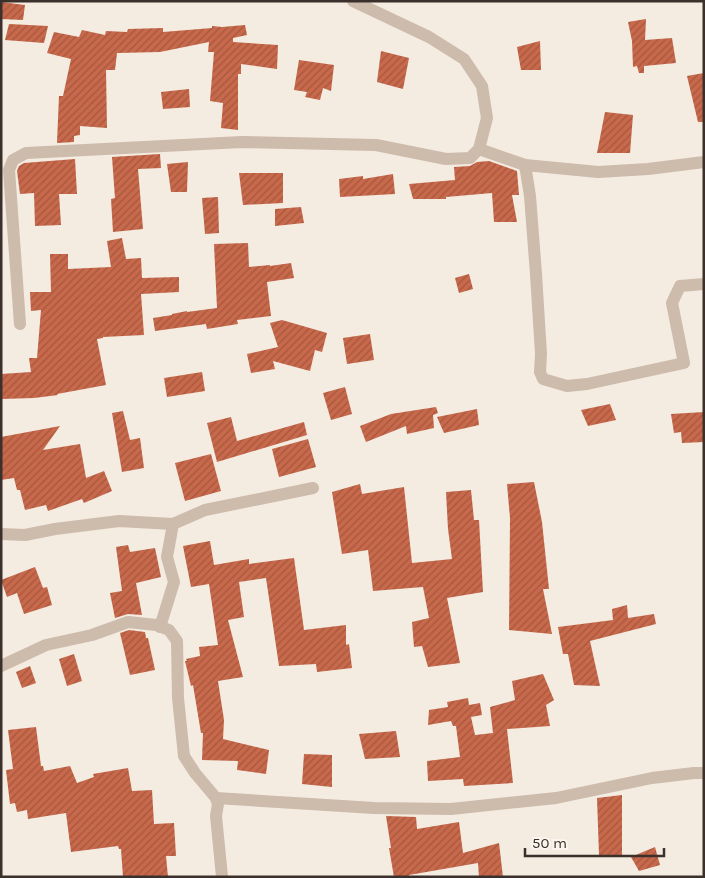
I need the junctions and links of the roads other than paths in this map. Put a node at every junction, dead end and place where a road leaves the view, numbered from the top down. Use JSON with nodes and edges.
{"nodes":[{"id":1,"x":353,"y":1,"type":"edge"},
{"id":2,"x":479,"y":149,"type":"junction"},
{"id":3,"x":704,"y":162,"type":"edge"},
{"id":4,"x":525,"y":165,"type":"junction"},
{"id":5,"x":704,"y":284,"type":"edge"},
{"id":6,"x":20,"y":324,"type":"dead end"},
{"id":7,"x":313,"y":488,"type":"dead end"},
{"id":8,"x":173,"y":524,"type":"junction"},
{"id":9,"x":1,"y":534,"type":"edge"},
{"id":10,"x":160,"y":626,"type":"junction"},
{"id":11,"x":1,"y":666,"type":"edge"},
{"id":12,"x":704,"y":773,"type":"edge"},
{"id":13,"x":216,"y":798,"type":"junction"},
{"id":14,"x":222,"y":877,"type":"edge"}],
"edges":[{"from":1,"to":2,"type":"street"},
{"from":2,"to":4,"type":"street"},
{"from":2,"to":6,"type":"street"},
{"from":3,"to":4,"type":"street"},
{"from":4,"to":5,"type":"street"},
{"from":7,"to":8,"type":"street"},
{"from":8,"to":9,"type":"street"},
{"from":8,"to":10,"type":"street"},
{"from":10,"to":11,"type":"street"},
{"from":10,"to":13,"type":"street"},
{"from":12,"to":13,"type":"street"},
{"from":13,"to":14,"type":"street"}]}
